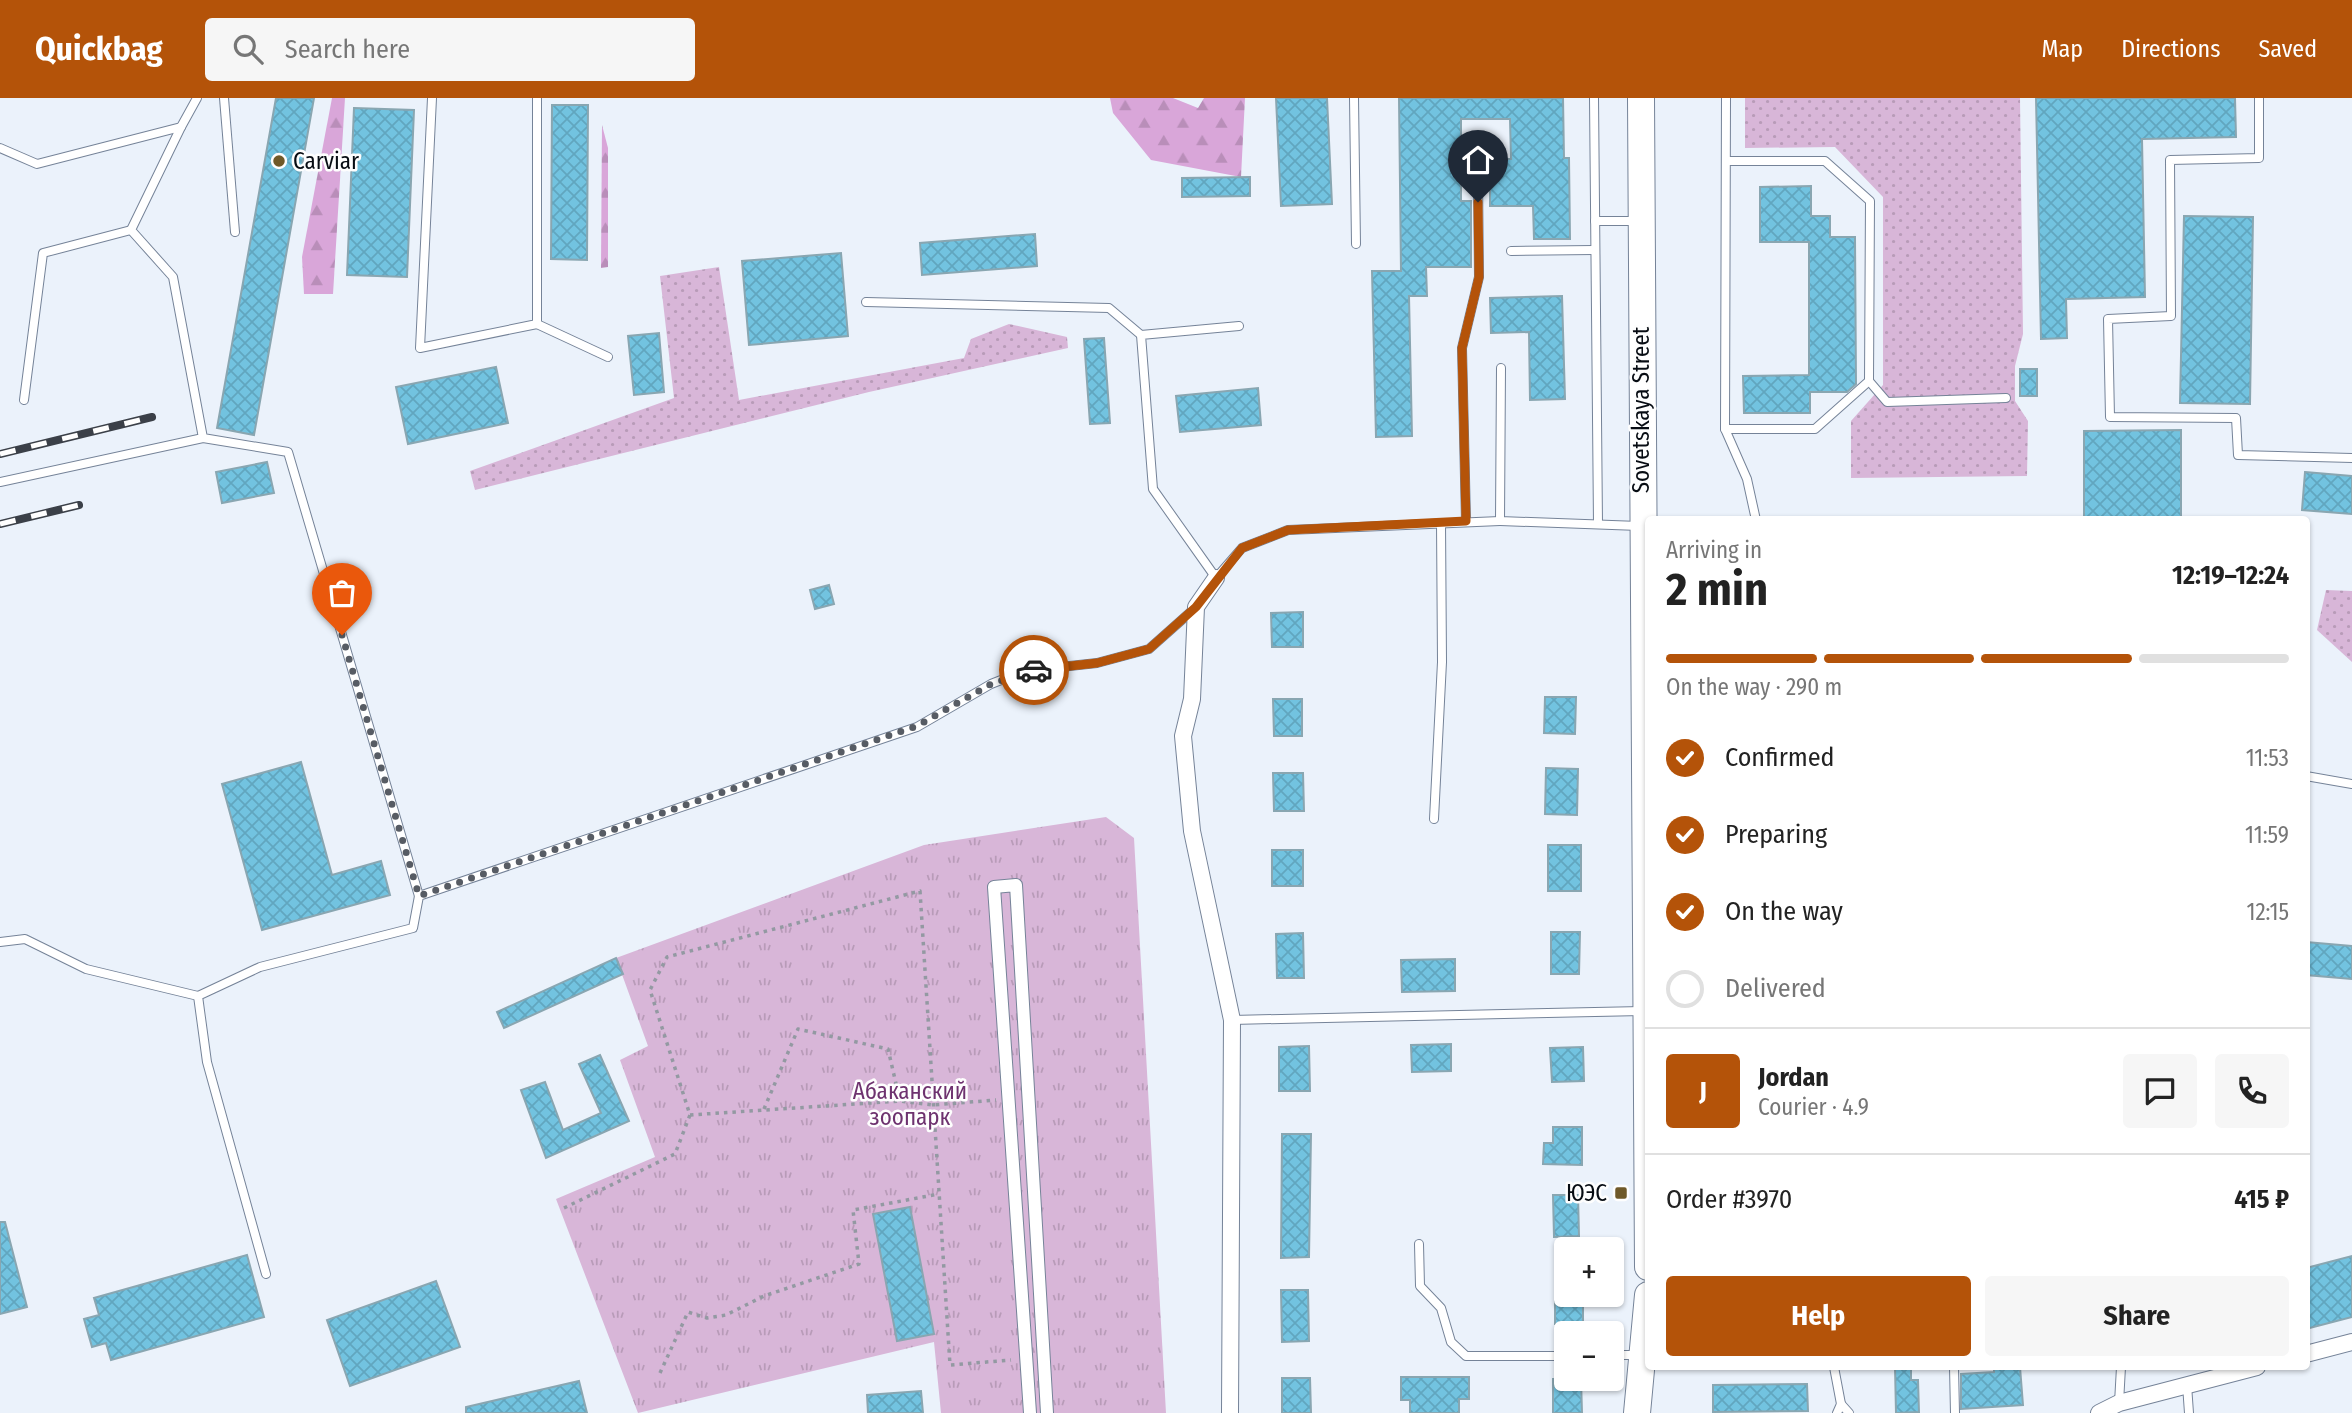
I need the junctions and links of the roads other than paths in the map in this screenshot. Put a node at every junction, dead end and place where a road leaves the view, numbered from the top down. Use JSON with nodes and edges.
{"nodes":[{"id":1,"x":197,"y":98,"type":"edge"},
{"id":2,"x":224,"y":98,"type":"edge"},
{"id":3,"x":432,"y":98,"type":"edge"},
{"id":4,"x":537,"y":98,"type":"edge"},
{"id":5,"x":1354,"y":98,"type":"edge"},
{"id":6,"x":1594,"y":98,"type":"edge"},
{"id":7,"x":1641,"y":98,"type":"edge"},
{"id":8,"x":1726,"y":98,"type":"edge"},
{"id":9,"x":2259,"y":98,"type":"edge"},
{"id":10,"x":181,"y":127,"type":"junction"},
{"id":11,"x":0,"y":148,"type":"edge"},
{"id":12,"x":1726,"y":161,"type":"junction"},
{"id":13,"x":1478,"y":177,"type":"dead end"},
{"id":14,"x":1595,"y":221,"type":"junction"},
{"id":15,"x":1641,"y":221,"type":"junction"},
{"id":16,"x":131,"y":230,"type":"junction"},
{"id":17,"x":235,"y":232,"type":"dead end"},
{"id":18,"x":1356,"y":244,"type":"dead end"},
{"id":19,"x":1594,"y":250,"type":"junction"},
{"id":20,"x":1511,"y":251,"type":"dead end"},
{"id":21,"x":866,"y":303,"type":"dead end"},
{"id":22,"x":537,"y":324,"type":"junction"},
{"id":23,"x":1239,"y":326,"type":"dead end"},
{"id":24,"x":1141,"y":335,"type":"junction"},
{"id":25,"x":608,"y":357,"type":"dead end"},
{"id":26,"x":1501,"y":368,"type":"dead end"},
{"id":27,"x":1869,"y":381,"type":"junction"},
{"id":28,"x":2006,"y":398,"type":"dead end"},
{"id":29,"x":24,"y":400,"type":"dead end"},
{"id":30,"x":1726,"y":429,"type":"junction"},
{"id":31,"x":203,"y":438,"type":"junction"},
{"id":32,"x":2352,"y":458,"type":"edge"},
{"id":33,"x":0,"y":482,"type":"edge"},
{"id":34,"x":1755,"y":516,"type":"edge"},
{"id":35,"x":1466,"y":521,"type":"junction"},
{"id":36,"x":1500,"y":521,"type":"junction"},
{"id":37,"x":1441,"y":523,"type":"junction"},
{"id":38,"x":1598,"y":524,"type":"junction"},
{"id":39,"x":1642,"y":526,"type":"junction"},
{"id":40,"x":1216,"y":578,"type":"junction"},
{"id":41,"x":1196,"y":607,"type":"junction"},
{"id":42,"x":1645,"y":664,"type":"edge"},
{"id":43,"x":2310,"y":777,"type":"edge"},
{"id":44,"x":2352,"y":784,"type":"edge"},
{"id":45,"x":1434,"y":819,"type":"dead end"},
{"id":46,"x":419,"y":896,"type":"junction"},
{"id":47,"x":0,"y":942,"type":"edge"},
{"id":48,"x":198,"y":996,"type":"junction"},
{"id":49,"x":1645,"y":1011,"type":"edge"},
{"id":50,"x":1232,"y":1020,"type":"junction"},
{"id":51,"x":1419,"y":1244,"type":"dead end"},
{"id":52,"x":266,"y":1274,"type":"dead end"},
{"id":53,"x":2352,"y":1342,"type":"edge"},
{"id":54,"x":2310,"y":1353,"type":"edge"},
{"id":55,"x":1554,"y":1356,"type":"edge"},
{"id":56,"x":1624,"y":1358,"type":"edge"},
{"id":57,"x":1645,"y":1361,"type":"edge"},
{"id":58,"x":1646,"y":1370,"type":"edge"},
{"id":59,"x":1649,"y":1370,"type":"edge"},
{"id":60,"x":1834,"y":1370,"type":"edge"},
{"id":61,"x":1954,"y":1370,"type":"edge"},
{"id":62,"x":2121,"y":1370,"type":"edge"},
{"id":63,"x":2245,"y":1370,"type":"edge"},
{"id":64,"x":2186,"y":1385,"type":"junction"},
{"id":65,"x":2119,"y":1403,"type":"junction"},
{"id":66,"x":1839,"y":1409,"type":"edge"},
{"id":67,"x":1030,"y":1413,"type":"edge"},
{"id":68,"x":1047,"y":1413,"type":"edge"},
{"id":69,"x":1230,"y":1413,"type":"edge"},
{"id":70,"x":1637,"y":1413,"type":"edge"},
{"id":71,"x":1655,"y":1413,"type":"edge"},
{"id":72,"x":1850,"y":1413,"type":"edge"},
{"id":73,"x":1955,"y":1413,"type":"edge"},
{"id":74,"x":2099,"y":1413,"type":"edge"},
{"id":75,"x":2189,"y":1413,"type":"edge"}],
"edges":[{"from":1,"to":10,"type":"lane"},
{"from":2,"to":17,"type":"lane"},
{"from":3,"to":22,"type":"lane"},
{"from":4,"to":22,"type":"lane"},
{"from":5,"to":18,"type":"lane"},
{"from":6,"to":14,"type":"lane"},
{"from":7,"to":15,"type":"main road","name":"Sovetskaya Street"},
{"from":8,"to":12,"type":"lane"},
{"from":9,"to":32,"type":"lane"},
{"from":10,"to":11,"type":"lane"},
{"from":10,"to":16,"type":"lane"},
{"from":12,"to":27,"type":"lane"},
{"from":12,"to":30,"type":"lane"},
{"from":13,"to":35,"type":"lane"},
{"from":14,"to":15,"type":"lane"},
{"from":14,"to":19,"type":"lane"},
{"from":15,"to":39,"type":"main road","name":"Sovetskaya Street"},
{"from":16,"to":29,"type":"lane"},
{"from":16,"to":31,"type":"lane"},
{"from":19,"to":20,"type":"lane"},
{"from":19,"to":38,"type":"lane"},
{"from":21,"to":24,"type":"lane"},
{"from":22,"to":25,"type":"lane"},
{"from":23,"to":24,"type":"lane"},
{"from":24,"to":40,"type":"lane"},
{"from":26,"to":36,"type":"lane"},
{"from":27,"to":28,"type":"lane"},
{"from":27,"to":30,"type":"lane"},
{"from":30,"to":34,"type":"lane"},
{"from":31,"to":33,"type":"lane"},
{"from":31,"to":46,"type":"lane"},
{"from":35,"to":36,"type":"lane"},
{"from":35,"to":37,"type":"lane"},
{"from":36,"to":38,"type":"lane"},
{"from":37,"to":40,"type":"lane"},
{"from":37,"to":45,"type":"lane"},
{"from":38,"to":39,"type":"lane"},
{"from":39,"to":42,"type":"main road","name":"Sovetskaya Street"},
{"from":40,"to":41,"type":"street"},
{"from":41,"to":46,"type":"lane"},
{"from":41,"to":50,"type":"street"},
{"from":43,"to":44,"type":"lane"},
{"from":46,"to":48,"type":"lane"},
{"from":47,"to":48,"type":"lane"},
{"from":48,"to":52,"type":"lane"},
{"from":49,"to":50,"type":"lane"},
{"from":50,"to":69,"type":"street"},
{"from":51,"to":55,"type":"lane"},
{"from":53,"to":54,"type":"street"},
{"from":56,"to":57,"type":"lane"},
{"from":58,"to":70,"type":"main road"},
{"from":59,"to":71,"type":"main road"},
{"from":60,"to":66,"type":"lane"},
{"from":61,"to":73,"type":"lane"},
{"from":62,"to":65,"type":"lane"},
{"from":63,"to":64,"type":"street"},
{"from":64,"to":65,"type":"street"},
{"from":64,"to":75,"type":"lane"},
{"from":65,"to":74,"type":"street"},
{"from":66,"to":72,"type":"lane"},
{"from":67,"to":68,"type":"street"}]}
